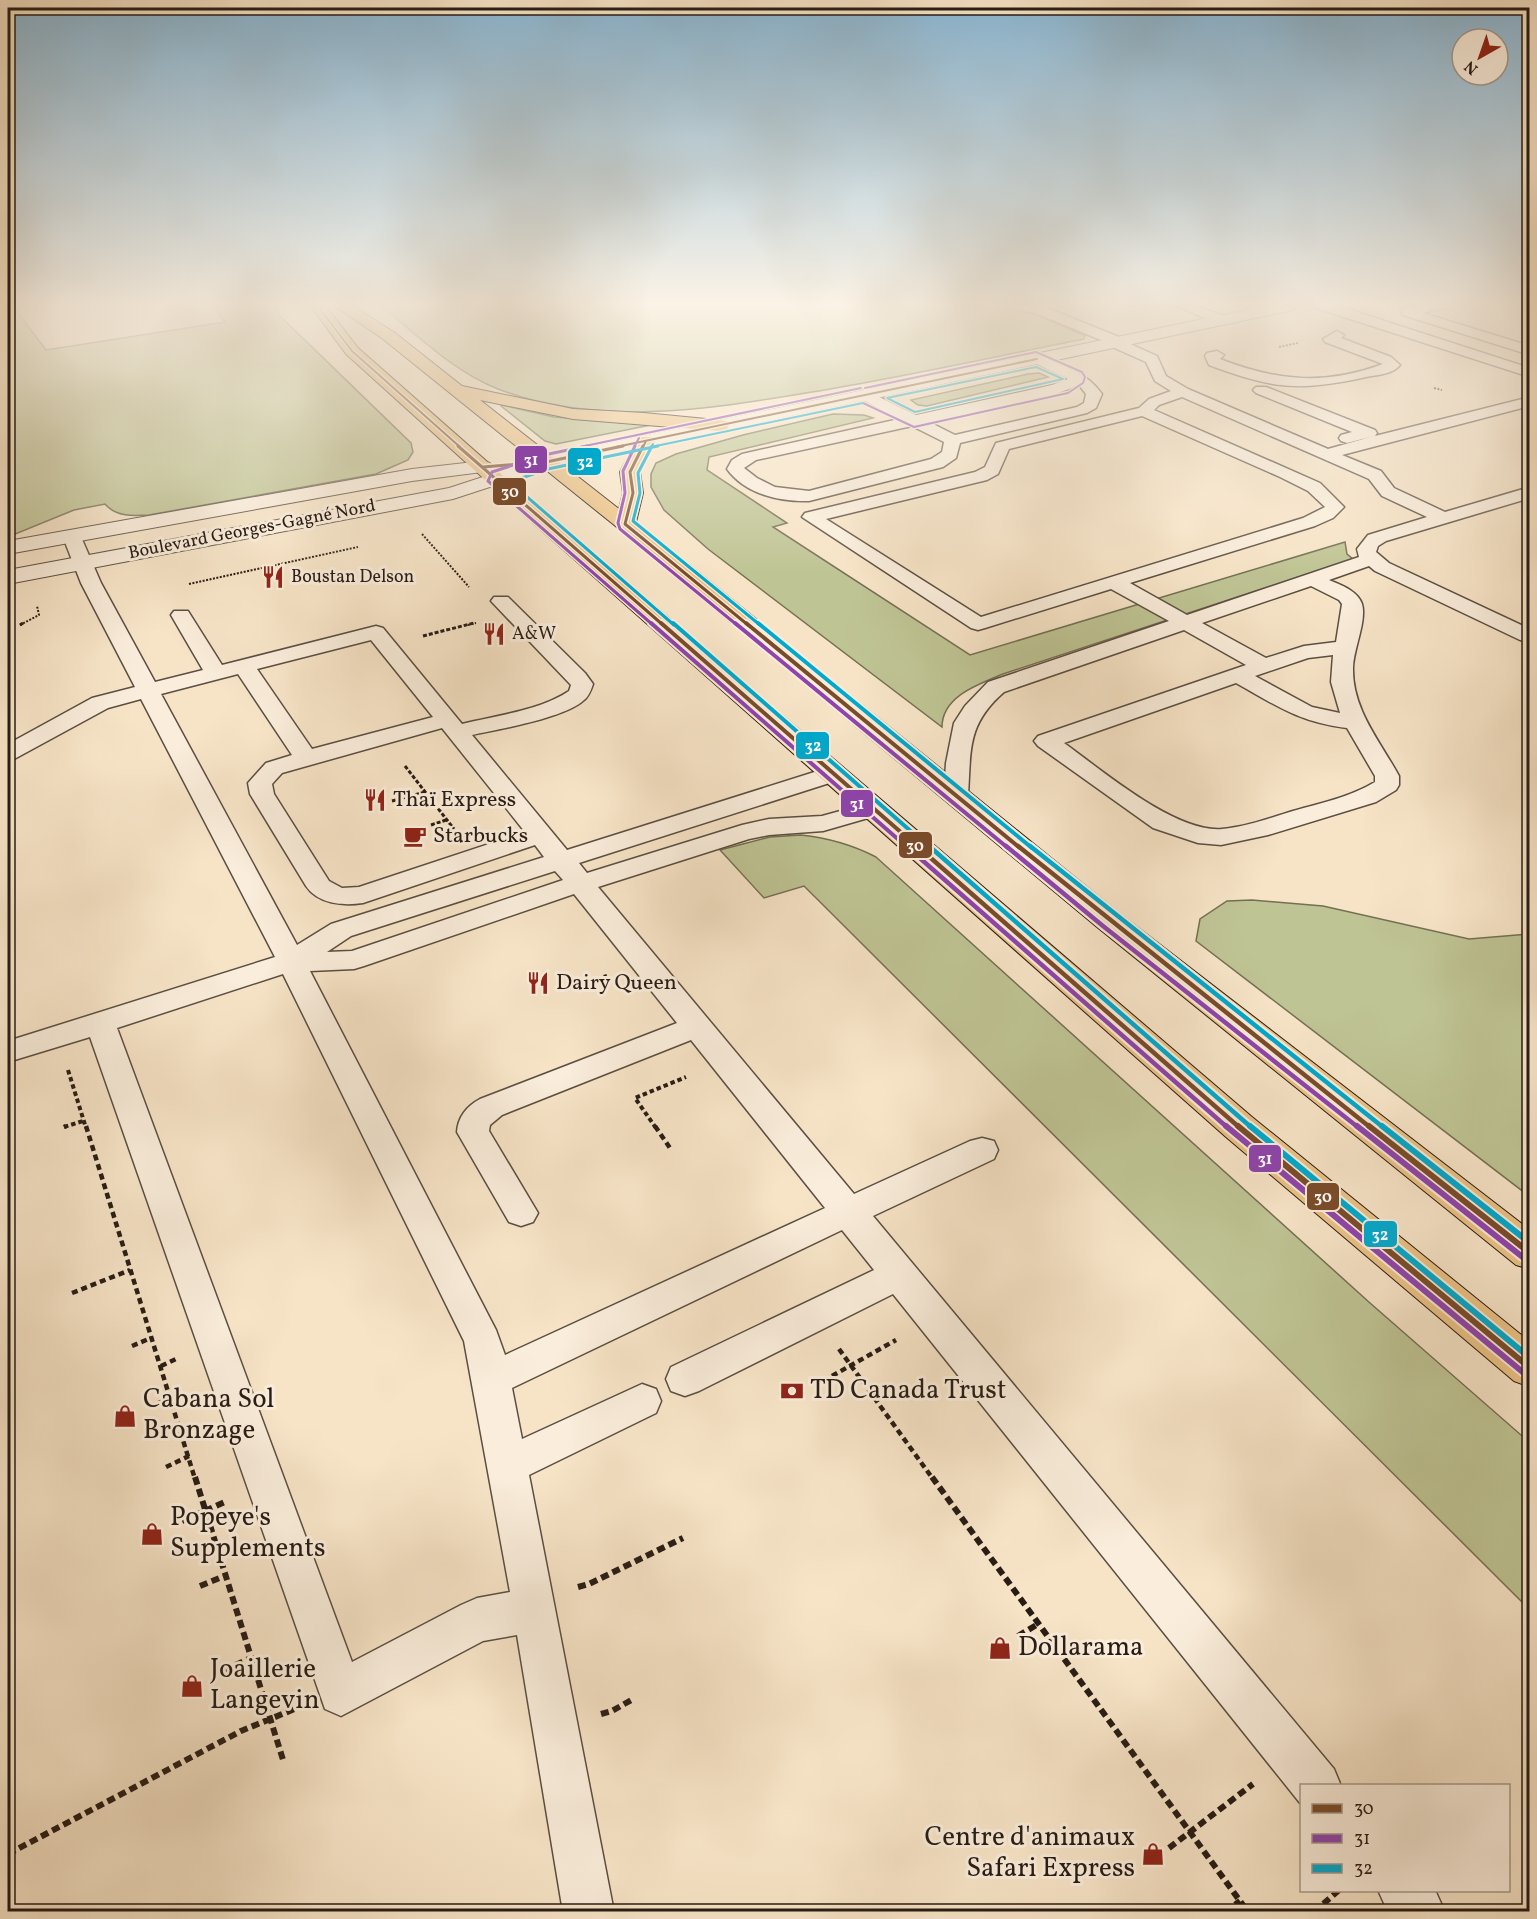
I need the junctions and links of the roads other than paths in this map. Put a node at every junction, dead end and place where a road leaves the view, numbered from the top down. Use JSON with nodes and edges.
{"nodes":[{"id":1,"x":401,"y":395,"type":"edge"},
{"id":2,"x":462,"y":395,"type":"edge"},
{"id":3,"x":477,"y":395,"type":"edge"},
{"id":4,"x":864,"y":395,"type":"joint"},
{"id":5,"x":1028,"y":395,"type":"edge"},
{"id":6,"x":1094,"y":395,"type":"edge"},
{"id":7,"x":1176,"y":395,"type":"edge"},
{"id":8,"x":1189,"y":395,"type":"edge"},
{"id":9,"x":1273,"y":395,"type":"edge"},
{"id":10,"x":1530,"y":401,"type":"edge"},
{"id":11,"x":1144,"y":411,"type":"junction"},
{"id":12,"x":914,"y":420,"type":"junction"},
{"id":13,"x":720,"y":425,"type":"junction"},
{"id":14,"x":953,"y":440,"type":"junction"},
{"id":15,"x":646,"y":441,"type":"junction"},
{"id":16,"x":1318,"y":451,"type":"junction"},
{"id":17,"x":546,"y":462,"type":"junction"},
{"id":18,"x":489,"y":473,"type":"junction"},
{"id":19,"x":1530,"y":492,"type":"edge"},
{"id":20,"x":1441,"y":517,"type":"junction"},
{"id":21,"x":625,"y":524,"type":"junction"},
{"id":22,"x":72,"y":537,"type":"junction"},
{"id":23,"x":8,"y":548,"type":"edge"},
{"id":24,"x":1371,"y":559,"type":"junction"},
{"id":25,"x":83,"y":562,"type":"junction"},
{"id":26,"x":8,"y":576,"type":"edge"},
{"id":27,"x":1313,"y":579,"type":"junction"},
{"id":28,"x":1113,"y":582,"type":"junction"},
{"id":29,"x":501,"y":601,"type":"dead end"},
{"id":30,"x":181,"y":615,"type":"dead end"},
{"id":31,"x":1185,"y":622,"type":"junction"},
{"id":32,"x":1527,"y":636,"type":"dead end"},
{"id":33,"x":1346,"y":649,"type":"junction"},
{"id":34,"x":1264,"y":666,"type":"junction"},
{"id":35,"x":230,"y":670,"type":"junction"},
{"id":36,"x":1237,"y":675,"type":"junction"},
{"id":37,"x":148,"y":689,"type":"junction"},
{"id":38,"x":1358,"y":722,"type":"junction"},
{"id":39,"x":452,"y":726,"type":"junction"},
{"id":40,"x":8,"y":753,"type":"edge"},
{"id":41,"x":306,"y":758,"type":"junction"},
{"id":42,"x":833,"y":774,"type":"junction"},
{"id":43,"x":956,"y":795,"type":"junction"},
{"id":44,"x":873,"y":809,"type":"junction"},
{"id":45,"x":561,"y":860,"type":"junction"},
{"id":46,"x":291,"y":962,"type":"junction"},
{"id":47,"x":100,"y":1023,"type":"junction"},
{"id":48,"x":697,"y":1026,"type":"junction"},
{"id":49,"x":8,"y":1052,"type":"edge"},
{"id":50,"x":982,"y":1150,"type":"dead end"},
{"id":51,"x":849,"y":1212,"type":"junction"},
{"id":52,"x":521,"y":1213,"type":"dead end"},
{"id":53,"x":1530,"y":1253,"type":"edge"},
{"id":54,"x":899,"y":1274,"type":"junction"},
{"id":55,"x":1530,"y":1368,"type":"edge"},
{"id":56,"x":685,"y":1379,"type":"dead end"},
{"id":57,"x":491,"y":1380,"type":"junction"},
{"id":58,"x":642,"y":1401,"type":"dead end"},
{"id":59,"x":507,"y":1467,"type":"junction"},
{"id":60,"x":534,"y":1610,"type":"junction"},
{"id":61,"x":1316,"y":1784,"type":"edge"},
{"id":62,"x":1405,"y":1892,"type":"edge"},
{"id":63,"x":589,"y":1911,"type":"edge"},
{"id":64,"x":1420,"y":1911,"type":"edge"}],
"edges":[{"from":1,"to":18,"type":"highway"},
{"from":2,"to":17,"type":"highway"},
{"from":3,"to":13,"type":"highway"},
{"from":4,"to":12,"type":"lane"},
{"from":4,"to":13,"type":"street"},
{"from":5,"to":12,"type":"lane"},
{"from":6,"to":14,"type":"lane"},
{"from":7,"to":11,"type":"lane"},
{"from":8,"to":16,"type":"lane"},
{"from":9,"to":16,"type":"lane"},
{"from":10,"to":16,"type":"lane"},
{"from":11,"to":28,"type":"lane"},
{"from":11,"to":28,"type":"lane"},
{"from":12,"to":14,"type":"lane"},
{"from":12,"to":14,"type":"lane"},
{"from":13,"to":15,"type":"street"},
{"from":15,"to":17,"type":"street"},
{"from":15,"to":21,"type":"highway"},
{"from":16,"to":20,"type":"lane"},
{"from":17,"to":18,"type":"street"},
{"from":17,"to":21,"type":"highway"},
{"from":18,"to":22,"type":"street","name":"Boulevard Georges-Gagné Nord"},
{"from":18,"to":25,"type":"street","name":"Boulevard Georges-Gagné Nord"},
{"from":18,"to":42,"type":"highway"},
{"from":19,"to":20,"type":"lane"},
{"from":20,"to":24,"type":"lane"},
{"from":21,"to":43,"type":"highway"},
{"from":22,"to":23,"type":"street","name":"Boulevard Georges-Gagné Nord"},
{"from":22,"to":25,"type":"lane"},
{"from":24,"to":27,"type":"lane"},
{"from":24,"to":32,"type":"lane"},
{"from":25,"to":26,"type":"street","name":"Boulevard Georges-Gagné Nord"},
{"from":25,"to":37,"type":"lane"},
{"from":27,"to":31,"type":"lane"},
{"from":27,"to":33,"type":"lane"},
{"from":28,"to":31,"type":"lane"},
{"from":29,"to":39,"type":"lane"},
{"from":30,"to":35,"type":"lane"},
{"from":31,"to":34,"type":"lane"},
{"from":31,"to":43,"type":"lane"},
{"from":33,"to":34,"type":"lane"},
{"from":33,"to":38,"type":"lane"},
{"from":34,"to":36,"type":"lane"},
{"from":35,"to":37,"type":"lane"},
{"from":35,"to":39,"type":"lane"},
{"from":35,"to":41,"type":"lane"},
{"from":36,"to":38,"type":"lane"},
{"from":36,"to":38,"type":"lane"},
{"from":37,"to":40,"type":"lane"},
{"from":37,"to":46,"type":"lane"},
{"from":39,"to":41,"type":"lane"},
{"from":39,"to":45,"type":"lane"},
{"from":41,"to":45,"type":"lane"},
{"from":42,"to":44,"type":"highway"},
{"from":42,"to":45,"type":"lane"},
{"from":43,"to":53,"type":"highway"},
{"from":44,"to":45,"type":"lane"},
{"from":44,"to":55,"type":"highway"},
{"from":45,"to":46,"type":"lane"},
{"from":45,"to":48,"type":"lane"},
{"from":46,"to":47,"type":"lane"},
{"from":46,"to":57,"type":"lane"},
{"from":47,"to":49,"type":"lane"},
{"from":47,"to":60,"type":"lane"},
{"from":48,"to":51,"type":"lane"},
{"from":48,"to":52,"type":"lane"},
{"from":50,"to":51,"type":"lane"},
{"from":51,"to":54,"type":"lane"},
{"from":51,"to":57,"type":"lane"},
{"from":54,"to":56,"type":"lane"},
{"from":54,"to":61,"type":"lane"},
{"from":57,"to":59,"type":"lane"},
{"from":58,"to":59,"type":"lane"},
{"from":59,"to":60,"type":"lane"},
{"from":60,"to":63,"type":"lane"},
{"from":62,"to":64,"type":"lane"}]}
